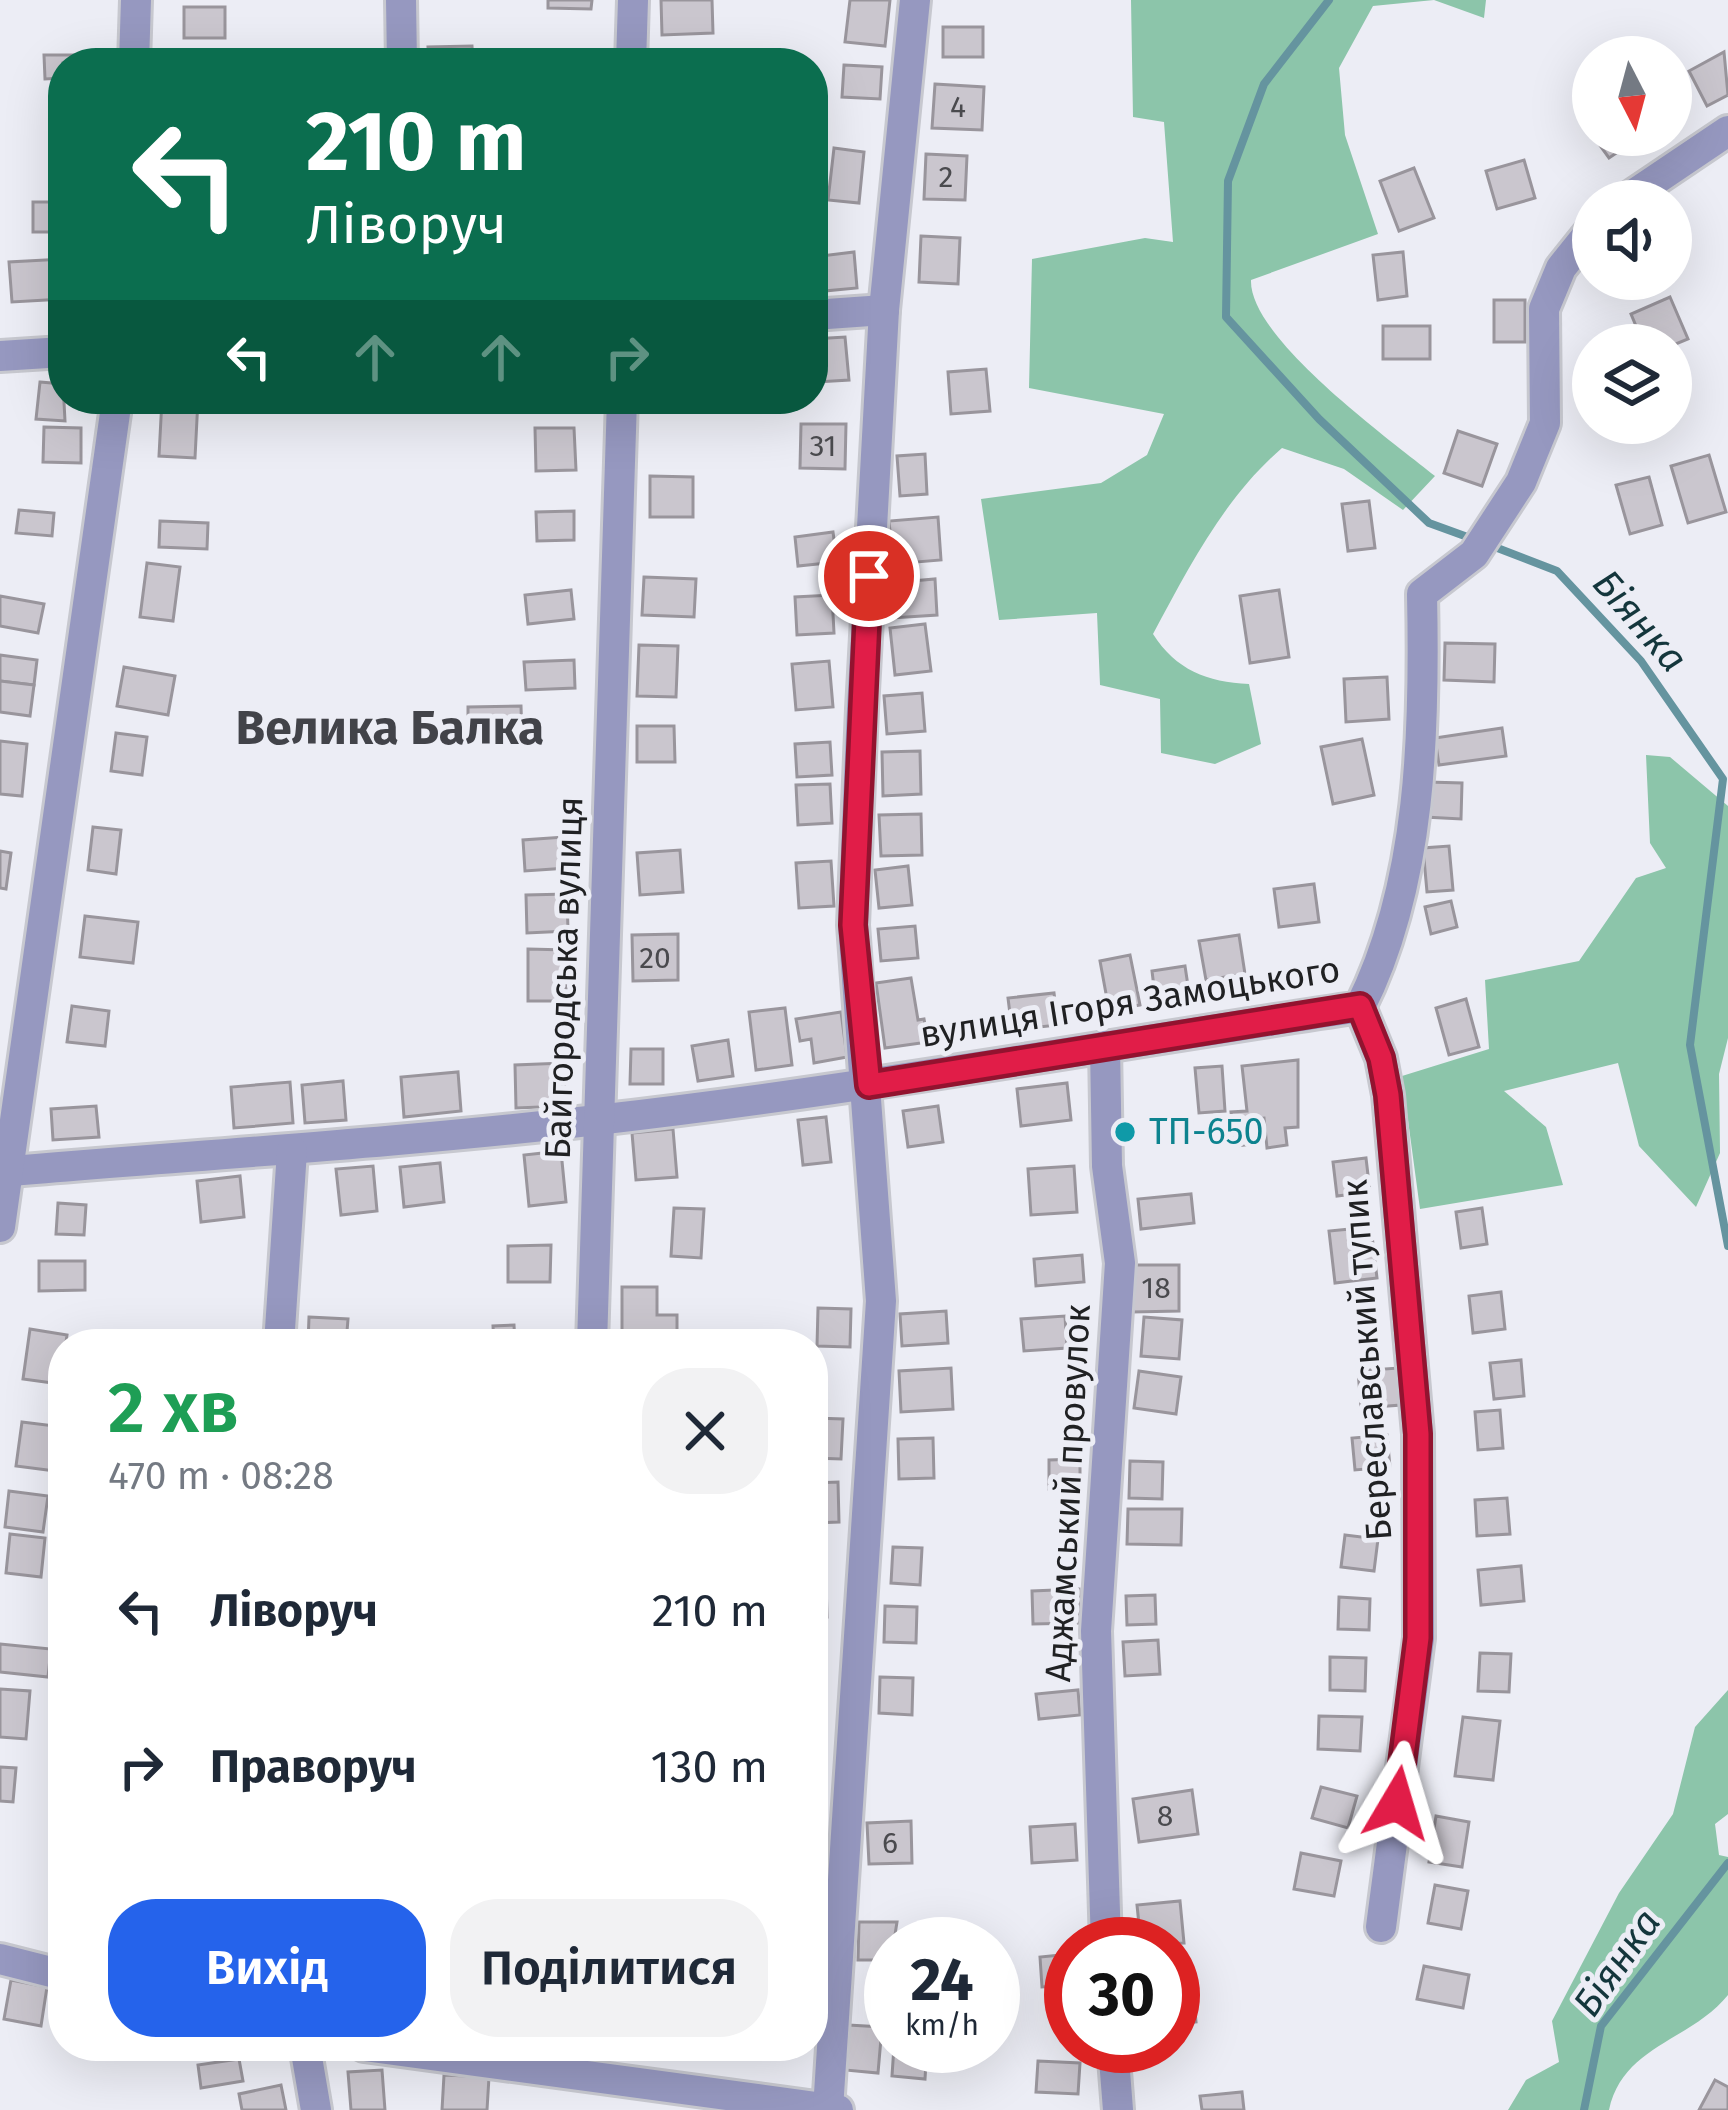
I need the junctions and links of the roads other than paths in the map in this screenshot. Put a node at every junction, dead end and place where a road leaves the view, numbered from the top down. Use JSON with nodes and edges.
{"nodes":[{"id":1,"x":136,"y":0,"type":"edge"},
{"id":2,"x":401,"y":0,"type":"edge"},
{"id":3,"x":633,"y":0,"type":"edge"},
{"id":4,"x":916,"y":0,"type":"edge"},
{"id":5,"x":134,"y":48,"type":"edge"},
{"id":6,"x":402,"y":48,"type":"edge"},
{"id":7,"x":631,"y":48,"type":"edge"},
{"id":8,"x":1728,"y":130,"type":"edge"},
{"id":9,"x":1655,"y":180,"type":"edge"},
{"id":10,"x":1572,"y":254,"type":"edge"},
{"id":11,"x":884,"y":310,"type":"junction"},
{"id":12,"x":828,"y":314,"type":"edge"},
{"id":13,"x":48,"y":353,"type":"edge"},
{"id":14,"x":0,"y":356,"type":"edge"},
{"id":15,"x":115,"y":414,"type":"edge"},
{"id":16,"x":621,"y":414,"type":"edge"},
{"id":17,"x":1360,"y":1006,"type":"junction"},
{"id":18,"x":1105,"y":1046,"type":"junction"},
{"id":19,"x":869,"y":1085,"type":"junction"},
{"id":20,"x":597,"y":1120,"type":"junction"},
{"id":21,"x":292,"y":1151,"type":"junction"},
{"id":22,"x":3,"y":1172,"type":"edge"},
{"id":23,"x":0,"y":1227,"type":"edge"},
{"id":24,"x":280,"y":1329,"type":"edge"},
{"id":25,"x":592,"y":1329,"type":"edge"},
{"id":26,"x":1105,"y":1917,"type":"edge"},
{"id":27,"x":1381,"y":1927,"type":"dead end"},
{"id":28,"x":0,"y":1959,"type":"edge"},
{"id":29,"x":48,"y":1971,"type":"edge"},
{"id":30,"x":308,"y":2061,"type":"edge"},
{"id":31,"x":576,"y":2061,"type":"edge"},
{"id":32,"x":1115,"y":2073,"type":"edge"},
{"id":33,"x":828,"y":2109,"type":"edge"},
{"id":34,"x":316,"y":2110,"type":"edge"},
{"id":35,"x":838,"y":2110,"type":"edge"},
{"id":36,"x":1118,"y":2110,"type":"edge"}],
"edges":[{"from":1,"to":5,"type":"street"},
{"from":2,"to":6,"type":"street"},
{"from":3,"to":7,"type":"street"},
{"from":4,"to":11,"type":"street"},
{"from":8,"to":9,"type":"street"},
{"from":10,"to":17,"type":"street","name":"вулиця Ігоря Замоцького"},
{"from":11,"to":12,"type":"street"},
{"from":11,"to":19,"type":"street"},
{"from":13,"to":14,"type":"street"},
{"from":15,"to":22,"type":"street"},
{"from":16,"to":20,"type":"street","name":"Байгородська вулиця"},
{"from":17,"to":18,"type":"street","name":"вулиця Ігоря Замоцького"},
{"from":17,"to":27,"type":"street","name":"Береславський тупик"},
{"from":18,"to":19,"type":"street","name":"вулиця Ігоря Замоцького"},
{"from":18,"to":26,"type":"street","name":"Аджамський провулок"},
{"from":19,"to":20,"type":"street","name":"вулиця Ігоря Замоцького"},
{"from":19,"to":33,"type":"street"},
{"from":20,"to":21,"type":"street","name":"вулиця Ігоря Замоцького"},
{"from":20,"to":25,"type":"street","name":"Байгородська вулиця"},
{"from":21,"to":22,"type":"street","name":"вулиця Ігоря Замоцького"},
{"from":21,"to":24,"type":"street"},
{"from":22,"to":23,"type":"street"},
{"from":28,"to":29,"type":"street"},
{"from":30,"to":34,"type":"street"},
{"from":31,"to":33,"type":"street"},
{"from":32,"to":36,"type":"street"},
{"from":33,"to":35,"type":"street"}]}
